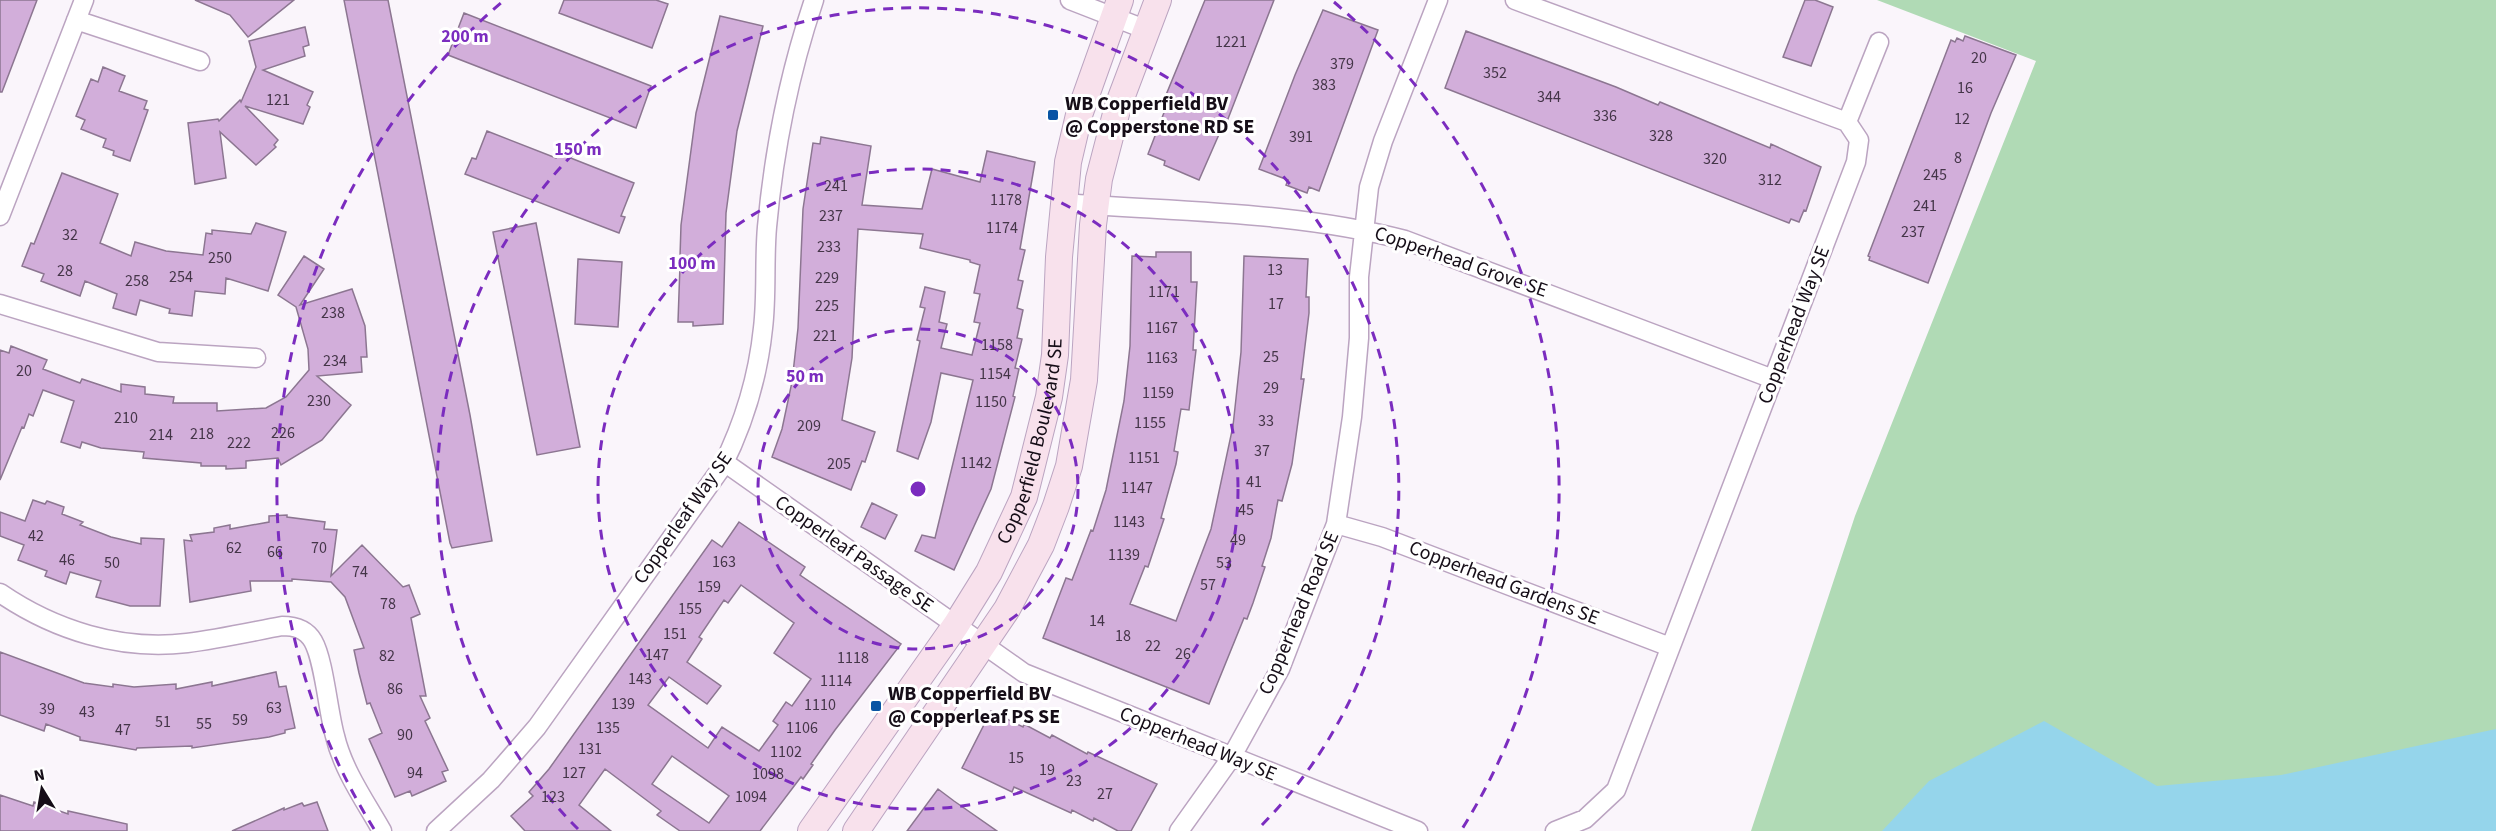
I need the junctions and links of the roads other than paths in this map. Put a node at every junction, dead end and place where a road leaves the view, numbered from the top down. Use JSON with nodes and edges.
{"nodes":[{"id":1,"x":84,"y":0,"type":"edge"},
{"id":2,"x":814,"y":0,"type":"edge"},
{"id":3,"x":1070,"y":0,"type":"edge"},
{"id":4,"x":1158,"y":0,"type":"edge"},
{"id":5,"x":1438,"y":0,"type":"edge"},
{"id":6,"x":1515,"y":0,"type":"edge"},
{"id":7,"x":1116,"y":8,"type":"edge"},
{"id":8,"x":76,"y":20,"type":"junction"},
{"id":9,"x":1147,"y":30,"type":"junction"},
{"id":10,"x":1879,"y":42,"type":"dead end"},
{"id":11,"x":200,"y":61,"type":"dead end"},
{"id":12,"x":1847,"y":122,"type":"junction"},
{"id":13,"x":1064,"y":203,"type":"junction"},
{"id":14,"x":1095,"y":205,"type":"junction"},
{"id":15,"x":0,"y":216,"type":"edge"},
{"id":16,"x":1365,"y":229,"type":"junction"},
{"id":17,"x":0,"y":304,"type":"edge"},
{"id":18,"x":256,"y":357,"type":"dead end"},
{"id":19,"x":1773,"y":379,"type":"junction"},
{"id":20,"x":724,"y":462,"type":"junction"},
{"id":21,"x":1336,"y":524,"type":"junction"},
{"id":22,"x":0,"y":593,"type":"edge"},
{"id":23,"x":956,"y":625,"type":"junction"},
{"id":24,"x":984,"y":646,"type":"junction"},
{"id":25,"x":1670,"y":647,"type":"junction"},
{"id":26,"x":1232,"y":758,"type":"junction"},
{"id":27,"x":382,"y":831,"type":"edge"},
{"id":28,"x":436,"y":831,"type":"edge"},
{"id":29,"x":811,"y":831,"type":"edge"},
{"id":30,"x":856,"y":831,"type":"edge"},
{"id":31,"x":1179,"y":831,"type":"edge"},
{"id":32,"x":1418,"y":831,"type":"edge"},
{"id":33,"x":1555,"y":831,"type":"edge"}],
"edges":[{"from":1,"to":8,"type":"street"},
{"from":2,"to":20,"type":"street","name":"Copperleaf Way SE"},
{"from":3,"to":7,"type":"street"},
{"from":4,"to":9,"type":"street","name":"Copperfield Boulevard SE"},
{"from":5,"to":16,"type":"street"},
{"from":6,"to":12,"type":"street"},
{"from":7,"to":9,"type":"street"},
{"from":7,"to":13,"type":"street","name":"Copperfield Boulevard SE"},
{"from":8,"to":11,"type":"street"},
{"from":8,"to":15,"type":"street"},
{"from":9,"to":14,"type":"street","name":"Copperfield Boulevard SE"},
{"from":10,"to":12,"type":"street"},
{"from":12,"to":19,"type":"street","name":"Copperhead Way SE"},
{"from":13,"to":14,"type":"street","name":"Copperhead Grove SE"},
{"from":13,"to":23,"type":"street","name":"Copperfield Boulevard SE"},
{"from":14,"to":16,"type":"street","name":"Copperhead Grove SE"},
{"from":14,"to":24,"type":"street","name":"Copperfield Boulevard SE"},
{"from":16,"to":19,"type":"street","name":"Copperhead Grove SE"},
{"from":16,"to":21,"type":"street","name":"Copperhead Road SE"},
{"from":17,"to":18,"type":"street"},
{"from":19,"to":25,"type":"street","name":"Copperhead Way SE"},
{"from":20,"to":23,"type":"street","name":"Copperleaf Passage SE"},
{"from":20,"to":28,"type":"street","name":"Copperleaf Way SE"},
{"from":21,"to":25,"type":"street","name":"Copperhead Gardens SE"},
{"from":21,"to":26,"type":"street","name":"Copperhead Road SE"},
{"from":22,"to":27,"type":"street"},
{"from":23,"to":24,"type":"street","name":"Copperleaf Passage SE"},
{"from":23,"to":29,"type":"street","name":"Copperfield Boulevard SE"},
{"from":24,"to":26,"type":"street","name":"Copperhead Way SE"},
{"from":24,"to":30,"type":"street","name":"Copperfield Boulevard SE"},
{"from":25,"to":33,"type":"street","name":"Copperhead Way SE"},
{"from":26,"to":31,"type":"street","name":"Copperhead Road SE"},
{"from":26,"to":32,"type":"street","name":"Copperhead Way SE"}]}
